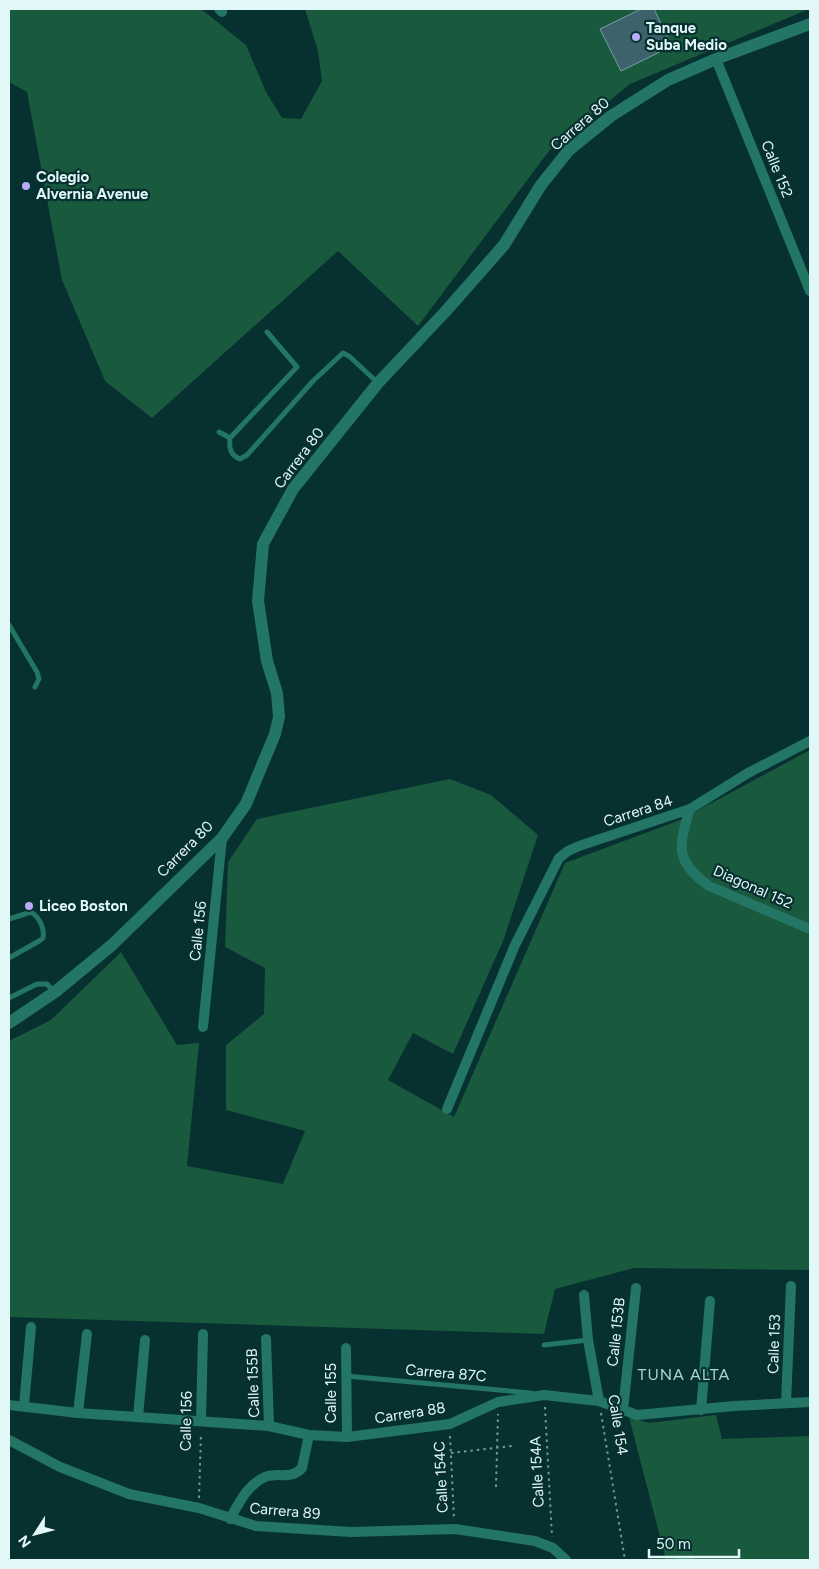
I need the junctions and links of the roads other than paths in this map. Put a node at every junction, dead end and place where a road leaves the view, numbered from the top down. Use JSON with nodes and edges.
{"nodes":[{"id":1,"x":810,"y":24,"type":"edge"},
{"id":2,"x":716,"y":59,"type":"junction"},
{"id":3,"x":810,"y":291,"type":"edge"},
{"id":4,"x":268,"y":332,"type":"dead end"},
{"id":5,"x":378,"y":383,"type":"junction"},
{"id":6,"x":219,"y":432,"type":"dead end"},
{"id":7,"x":230,"y":438,"type":"junction"},
{"id":8,"x":9,"y":625,"type":"edge"},
{"id":9,"x":35,"y":687,"type":"dead end"},
{"id":10,"x":810,"y":741,"type":"edge"},
{"id":11,"x":690,"y":809,"type":"junction"},
{"id":12,"x":222,"y":838,"type":"junction"},
{"id":13,"x":9,"y":919,"type":"edge"},
{"id":14,"x":810,"y":928,"type":"edge"},
{"id":15,"x":9,"y":958,"type":"edge"},
{"id":16,"x":54,"y":992,"type":"junction"},
{"id":17,"x":9,"y":998,"type":"edge"},
{"id":18,"x":9,"y":1023,"type":"edge"},
{"id":19,"x":203,"y":1026,"type":"dead end"},
{"id":20,"x":447,"y":1109,"type":"dead end"},
{"id":21,"x":791,"y":1286,"type":"dead end"},
{"id":22,"x":636,"y":1288,"type":"dead end"},
{"id":23,"x":584,"y":1295,"type":"dead end"},
{"id":24,"x":710,"y":1301,"type":"dead end"},
{"id":25,"x":31,"y":1327,"type":"dead end"},
{"id":26,"x":87,"y":1334,"type":"dead end"},
{"id":27,"x":203,"y":1334,"type":"dead end"},
{"id":28,"x":266,"y":1339,"type":"dead end"},
{"id":29,"x":145,"y":1340,"type":"dead end"},
{"id":30,"x":588,"y":1340,"type":"junction"},
{"id":31,"x":544,"y":1345,"type":"dead end"},
{"id":32,"x":346,"y":1348,"type":"dead end"},
{"id":33,"x":346,"y":1376,"type":"junction"},
{"id":34,"x":544,"y":1395,"type":"junction"},
{"id":35,"x":600,"y":1401,"type":"junction"},
{"id":36,"x":810,"y":1402,"type":"edge"},
{"id":37,"x":786,"y":1403,"type":"junction"},
{"id":38,"x":9,"y":1405,"type":"edge"},
{"id":39,"x":24,"y":1405,"type":"junction"},
{"id":40,"x":623,"y":1410,"type":"junction"},
{"id":41,"x":701,"y":1410,"type":"junction"},
{"id":42,"x":78,"y":1414,"type":"junction"},
{"id":43,"x":138,"y":1417,"type":"junction"},
{"id":44,"x":202,"y":1422,"type":"junction"},
{"id":45,"x":269,"y":1426,"type":"junction"},
{"id":46,"x":308,"y":1435,"type":"junction"},
{"id":47,"x":347,"y":1437,"type":"junction"},
{"id":48,"x":9,"y":1440,"type":"edge"},
{"id":49,"x":230,"y":1519,"type":"junction"},
{"id":50,"x":692,"y":1558,"type":"dead end"},
{"id":51,"x":566,"y":1560,"type":"edge"},
{"id":52,"x":677,"y":1560,"type":"edge"}],
"edges":[{"from":1,"to":2,"type":"street","name":"Carrera 80"},
{"from":2,"to":3,"type":"street","name":"Calle 152"},
{"from":2,"to":5,"type":"street","name":"Carrera 80"},
{"from":4,"to":7,"type":"lane"},
{"from":5,"to":7,"type":"lane"},
{"from":5,"to":12,"type":"street","name":"Carrera 80"},
{"from":6,"to":7,"type":"lane"},
{"from":8,"to":9,"type":"lane"},
{"from":10,"to":11,"type":"street","name":"Carrera 84"},
{"from":11,"to":14,"type":"street","name":"Diagonal 152"},
{"from":11,"to":20,"type":"street","name":"Carrera 84"},
{"from":12,"to":16,"type":"street","name":"Carrera 80"},
{"from":12,"to":19,"type":"street","name":"Calle 156"},
{"from":13,"to":15,"type":"lane"},
{"from":16,"to":17,"type":"lane"},
{"from":16,"to":18,"type":"street","name":"Carrera 80"},
{"from":21,"to":37,"type":"street","name":"Calle 153"},
{"from":22,"to":40,"type":"street","name":"Calle 153B"},
{"from":23,"to":30,"type":"street","name":"Calle 154"},
{"from":24,"to":41,"type":"street"},
{"from":25,"to":39,"type":"street"},
{"from":26,"to":42,"type":"street"},
{"from":27,"to":44,"type":"street","name":"Calle 156"},
{"from":28,"to":45,"type":"street","name":"Calle 155B"},
{"from":29,"to":43,"type":"street"},
{"from":30,"to":31,"type":"lane"},
{"from":30,"to":35,"type":"street","name":"Calle 154"},
{"from":32,"to":33,"type":"street","name":"Calle 155"},
{"from":33,"to":34,"type":"lane","name":"Carrera 87C"},
{"from":33,"to":47,"type":"street","name":"Calle 155"},
{"from":34,"to":35,"type":"street","name":"Carrera 88"},
{"from":34,"to":47,"type":"street","name":"Carrera 88"},
{"from":35,"to":40,"type":"street","name":"Carrera 88"},
{"from":36,"to":37,"type":"street","name":"Carrera 88"},
{"from":37,"to":41,"type":"street","name":"Carrera 88"},
{"from":38,"to":39,"type":"street","name":"Carrera 88"},
{"from":39,"to":42,"type":"street","name":"Carrera 88"},
{"from":40,"to":41,"type":"street","name":"Carrera 88"},
{"from":42,"to":43,"type":"street","name":"Carrera 88"},
{"from":43,"to":44,"type":"street","name":"Carrera 88"},
{"from":44,"to":45,"type":"street","name":"Carrera 88"},
{"from":45,"to":46,"type":"street","name":"Carrera 88"},
{"from":46,"to":47,"type":"street","name":"Carrera 88"},
{"from":46,"to":49,"type":"street"},
{"from":48,"to":49,"type":"street","name":"Carrera 89"},
{"from":49,"to":51,"type":"street","name":"Carrera 89"},
{"from":50,"to":52,"type":"lane"}]}
